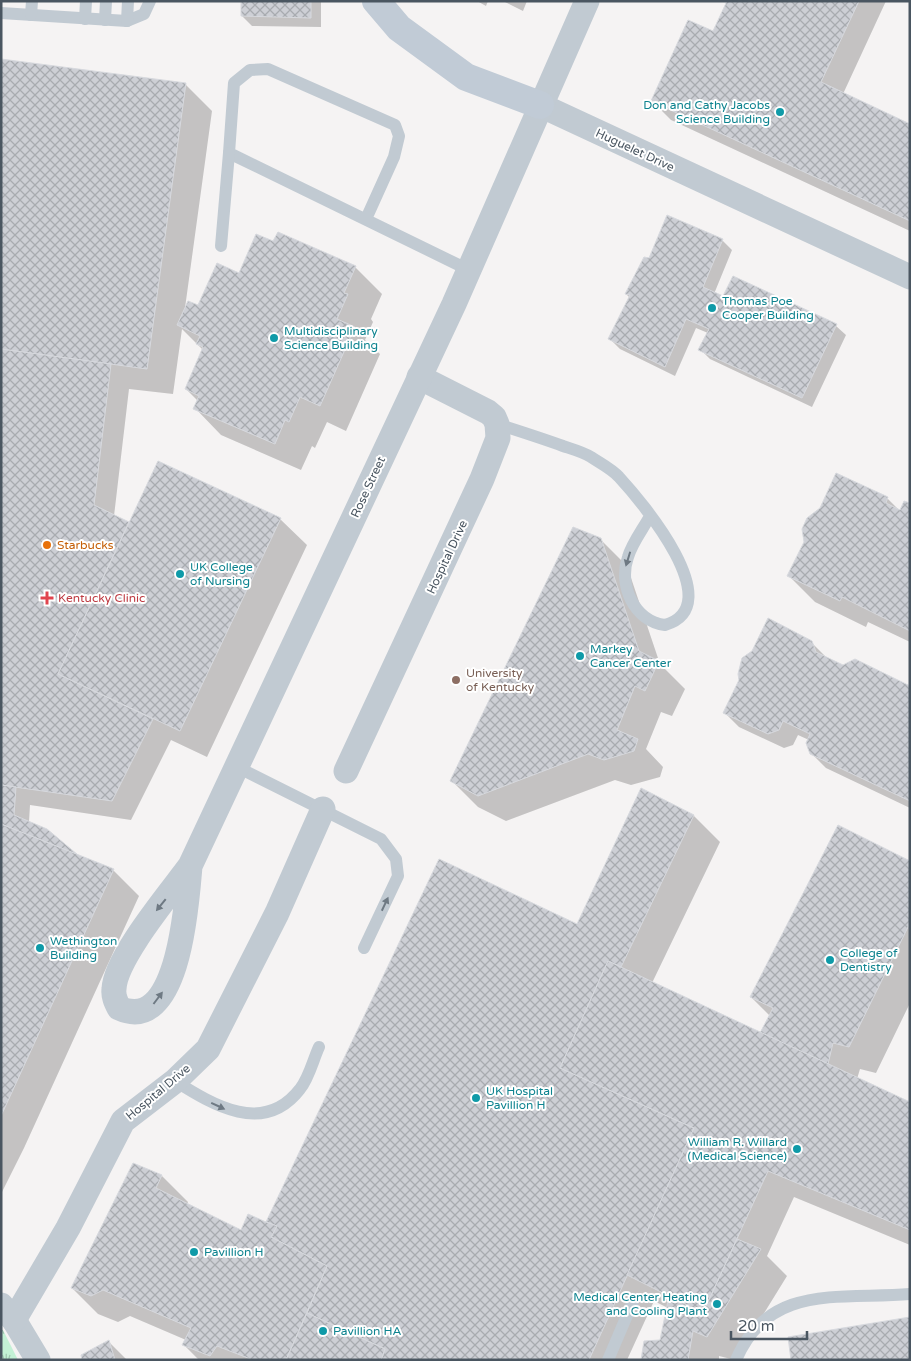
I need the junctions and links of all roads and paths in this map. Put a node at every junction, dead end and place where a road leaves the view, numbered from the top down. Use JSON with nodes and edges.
{"nodes":[{"id":1,"x":32,"y":1,"type":"edge"},
{"id":2,"x":86,"y":1,"type":"edge"},
{"id":3,"x":106,"y":1,"type":"edge"},
{"id":4,"x":128,"y":1,"type":"edge"},
{"id":5,"x":150,"y":1,"type":"edge"},
{"id":6,"x":376,"y":1,"type":"edge"},
{"id":7,"x":587,"y":1,"type":"edge"},
{"id":8,"x":144,"y":7,"type":"edge"},
{"id":9,"x":1,"y":13,"type":"edge"},
{"id":10,"x":31,"y":15,"type":"junction"},
{"id":11,"x":85,"y":19,"type":"junction"},
{"id":12,"x":104,"y":20,"type":"junction"},
{"id":13,"x":127,"y":21,"type":"junction"},
{"id":14,"x":540,"y":105,"type":"junction"},
{"id":15,"x":229,"y":153,"type":"junction"},
{"id":16,"x":366,"y":219,"type":"junction"},
{"id":17,"x":221,"y":246,"type":"dead end"},
{"id":18,"x":469,"y":270,"type":"junction"},
{"id":19,"x":910,"y":277,"type":"edge"},
{"id":20,"x":420,"y":377,"type":"junction"},
{"id":21,"x":497,"y":424,"type":"junction"},
{"id":22,"x":650,"y":516,"type":"junction"},
{"id":23,"x":237,"y":767,"type":"junction"},
{"id":24,"x":346,"y":771,"type":"dead end"},
{"id":25,"x":323,"y":810,"type":"junction"},
{"id":26,"x":190,"y":866,"type":"junction"},
{"id":27,"x":364,"y":948,"type":"dead end"},
{"id":28,"x":319,"y":1047,"type":"dead end"},
{"id":29,"x":175,"y":1081,"type":"junction"},
{"id":30,"x":910,"y":1294,"type":"edge"},
{"id":31,"x":634,"y":1299,"type":"dead end"},
{"id":32,"x":8,"y":1312,"type":"edge"},
{"id":33,"x":38,"y":1360,"type":"edge"},
{"id":34,"x":608,"y":1360,"type":"edge"},
{"id":35,"x":736,"y":1360,"type":"edge"}],
"edges":[{"from":1,"to":10,"type":"lane"},
{"from":2,"to":11,"type":"lane"},
{"from":3,"to":12,"type":"lane"},
{"from":4,"to":13,"type":"lane"},
{"from":5,"to":8,"type":"lane"},
{"from":6,"to":14,"type":"street","name":"Huguelet Drive"},
{"from":7,"to":14,"type":"street","name":"Rose Street"},
{"from":8,"to":13,"type":"lane"},
{"from":9,"to":10,"type":"lane"},
{"from":10,"to":11,"type":"lane"},
{"from":11,"to":12,"type":"lane"},
{"from":12,"to":13,"type":"lane"},
{"from":14,"to":18,"type":"street","name":"Rose Street"},
{"from":14,"to":19,"type":"street","name":"Huguelet Drive"},
{"from":15,"to":16,"type":"lane"},
{"from":15,"to":16,"type":"lane"},
{"from":15,"to":17,"type":"lane"},
{"from":16,"to":18,"type":"lane"},
{"from":18,"to":20,"type":"street","name":"Rose Street"},
{"from":20,"to":21,"type":"street"},
{"from":20,"to":23,"type":"street","name":"Rose Street"},
{"from":21,"to":22,"type":"lane"},
{"from":21,"to":24,"type":"street","name":"Hospital Drive"},
{"from":22,"to":22,"type":"lane","one_way":true},
{"from":23,"to":25,"type":"lane"},
{"from":23,"to":26,"type":"street","name":"Rose Street"},
{"from":27,"to":25,"type":"lane","one_way":true},
{"from":25,"to":29,"type":"street","name":"Hospital Drive"},
{"from":26,"to":26,"type":"street","one_way":true},
{"from":29,"to":28,"type":"lane","one_way":true},
{"from":29,"to":32,"type":"street","name":"Hospital Drive"},
{"from":30,"to":35,"type":"lane"},
{"from":31,"to":34,"type":"lane"},
{"from":32,"to":33,"type":"street","name":"Hospital Drive"}]}
